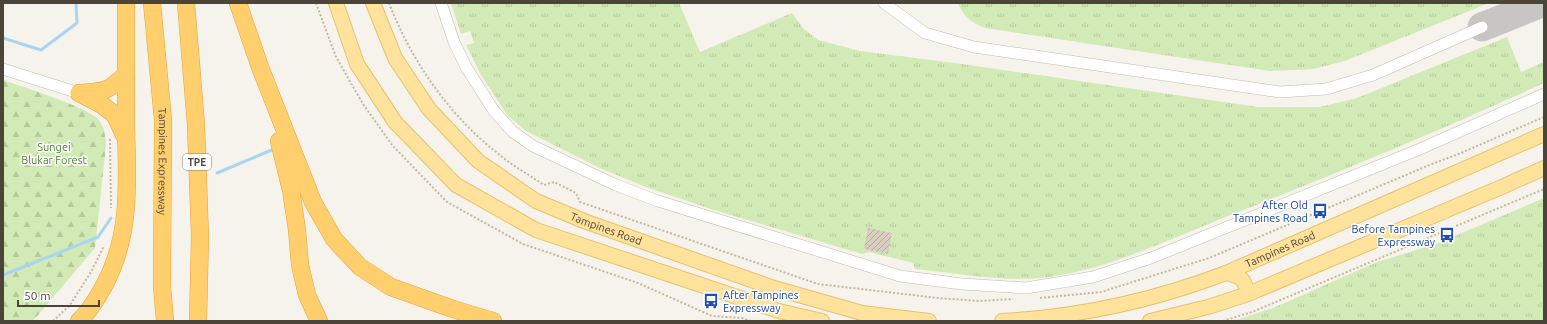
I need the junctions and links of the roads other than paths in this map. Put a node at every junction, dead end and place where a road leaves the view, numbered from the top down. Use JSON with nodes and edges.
{"nodes":[{"id":1,"x":126,"y":3,"type":"edge"},
{"id":2,"x":152,"y":3,"type":"edge"},
{"id":3,"x":186,"y":3,"type":"edge"},
{"id":4,"x":238,"y":3,"type":"edge"},
{"id":5,"x":336,"y":3,"type":"edge"},
{"id":6,"x":373,"y":3,"type":"edge"},
{"id":7,"x":441,"y":3,"type":"edge"},
{"id":8,"x":884,"y":3,"type":"edge"},
{"id":9,"x":1482,"y":27,"type":"dead end"},
{"id":10,"x":260,"y":67,"type":"junction"},
{"id":11,"x":3,"y":69,"type":"edge"},
{"id":12,"x":126,"y":74,"type":"junction"},
{"id":13,"x":79,"y":93,"type":"junction"},
{"id":14,"x":1544,"y":94,"type":"edge"},
{"id":15,"x":1544,"y":134,"type":"edge"},
{"id":16,"x":126,"y":140,"type":"junction"},
{"id":17,"x":1544,"y":168,"type":"edge"},
{"id":18,"x":1226,"y":273,"type":"junction"},
{"id":19,"x":162,"y":286,"type":"junction"},
{"id":20,"x":1248,"y":294,"type":"junction"},
{"id":21,"x":79,"y":321,"type":"edge"},
{"id":22,"x":156,"y":321,"type":"edge"},
{"id":23,"x":165,"y":321,"type":"edge"},
{"id":24,"x":198,"y":321,"type":"edge"},
{"id":25,"x":319,"y":321,"type":"edge"},
{"id":26,"x":493,"y":321,"type":"edge"},
{"id":27,"x":822,"y":321,"type":"edge"},
{"id":28,"x":929,"y":321,"type":"edge"},
{"id":29,"x":1002,"y":321,"type":"edge"},
{"id":30,"x":1150,"y":321,"type":"edge"}],
"edges":[{"from":1,"to":12,"type":"highway"},
{"from":2,"to":19,"type":"highway","name":"Tampines Expressway"},
{"from":3,"to":24,"type":"highway","number":"TPE"},
{"from":4,"to":10,"type":"highway"},
{"from":5,"to":27,"type":"main road"},
{"from":6,"to":28,"type":"main road","name":"Tampines Road"},
{"from":7,"to":14,"type":"street"},
{"from":8,"to":9,"type":"street"},
{"from":10,"to":25,"type":"highway"},
{"from":10,"to":26,"type":"highway"},
{"from":11,"to":13,"type":"street"},
{"from":12,"to":13,"type":"highway"},
{"from":12,"to":16,"type":"highway"},
{"from":13,"to":16,"type":"highway"},
{"from":15,"to":18,"type":"main road","name":"Tampines Road"},
{"from":16,"to":21,"type":"highway"},
{"from":17,"to":20,"type":"main road"},
{"from":18,"to":20,"type":"main road"},
{"from":18,"to":29,"type":"main road","name":"Tampines Road"},
{"from":19,"to":22,"type":"highway"},
{"from":19,"to":23,"type":"highway","name":"Tampines Expressway"},
{"from":20,"to":30,"type":"main road"}]}
